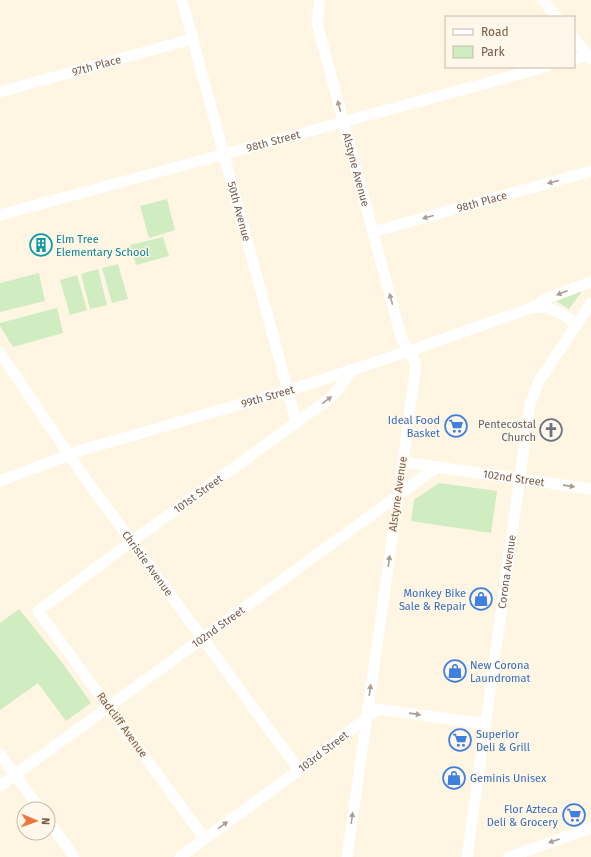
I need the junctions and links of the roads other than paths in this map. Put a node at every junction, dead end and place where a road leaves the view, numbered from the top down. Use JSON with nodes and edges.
{"nodes":[{"id":1,"x":182,"y":0,"type":"edge"},
{"id":2,"x":320,"y":0,"type":"edge"},
{"id":3,"x":543,"y":0,"type":"edge"},
{"id":4,"x":556,"y":16,"type":"edge"},
{"id":5,"x":192,"y":39,"type":"junction"},
{"id":6,"x":575,"y":39,"type":"edge"},
{"id":7,"x":590,"y":57,"type":"edge"},
{"id":8,"x":575,"y":60,"type":"edge"},
{"id":9,"x":542,"y":68,"type":"edge"},
{"id":10,"x":0,"y":92,"type":"edge"},
{"id":11,"x":344,"y":122,"type":"junction"},
{"id":12,"x":224,"y":155,"type":"junction"},
{"id":13,"x":591,"y":172,"type":"edge"},
{"id":14,"x":0,"y":215,"type":"edge"},
{"id":15,"x":373,"y":232,"type":"junction"},
{"id":16,"x":591,"y":282,"type":"edge"},
{"id":17,"x":591,"y":303,"type":"edge"},
{"id":18,"x":534,"y":307,"type":"junction"},
{"id":19,"x":577,"y":324,"type":"junction"},
{"id":20,"x":409,"y":351,"type":"junction"},
{"id":21,"x":0,"y":353,"type":"edge"},
{"id":22,"x":352,"y":370,"type":"junction"},
{"id":23,"x":288,"y":391,"type":"junction"},
{"id":24,"x":296,"y":422,"type":"junction"},
{"id":25,"x":68,"y":455,"type":"junction"},
{"id":26,"x":403,"y":462,"type":"junction"},
{"id":27,"x":437,"y":467,"type":"junction"},
{"id":28,"x":520,"y":480,"type":"junction"},
{"id":29,"x":0,"y":481,"type":"edge"},
{"id":30,"x":591,"y":489,"type":"edge"},
{"id":31,"x":398,"y":494,"type":"junction"},
{"id":32,"x":131,"y":542,"type":"junction"},
{"id":33,"x":38,"y":611,"type":"joint"},
{"id":34,"x":202,"y":638,"type":"junction"},
{"id":35,"x":109,"y":706,"type":"junction"},
{"id":36,"x":366,"y":719,"type":"junction"},
{"id":37,"x":486,"y":724,"type":"junction"},
{"id":38,"x":0,"y":754,"type":"edge"},
{"id":39,"x":299,"y":770,"type":"junction"},
{"id":40,"x":16,"y":775,"type":"junction"},
{"id":41,"x":0,"y":786,"type":"edge"},
{"id":42,"x":34,"y":801,"type":"edge"},
{"id":43,"x":591,"y":828,"type":"edge"},
{"id":44,"x":56,"y":831,"type":"edge"},
{"id":45,"x":205,"y":839,"type":"junction"},
{"id":46,"x":526,"y":854,"type":"edge"},
{"id":47,"x":74,"y":857,"type":"edge"},
{"id":48,"x":180,"y":857,"type":"edge"},
{"id":49,"x":347,"y":857,"type":"edge"},
{"id":50,"x":467,"y":857,"type":"edge"},
{"id":51,"x":509,"y":857,"type":"edge"}],
"edges":[{"from":1,"to":5,"type":"street","name":"50th Avenue"},
{"from":11,"to":2,"type":"street","name":"Alstyne Avenue","one_way":true},
{"from":3,"to":4,"type":"street"},
{"from":5,"to":10,"type":"street","name":"97th Place"},
{"from":5,"to":12,"type":"street","name":"50th Avenue"},
{"from":6,"to":7,"type":"street"},
{"from":7,"to":8,"type":"street"},
{"from":9,"to":11,"type":"street","name":"98th Street"},
{"from":11,"to":12,"type":"street","name":"98th Street"},
{"from":11,"to":15,"type":"street","name":"Alstyne Avenue"},
{"from":12,"to":14,"type":"street","name":"98th Street"},
{"from":12,"to":23,"type":"street","name":"50th Avenue"},
{"from":13,"to":15,"type":"street","name":"98th Place","one_way":true},
{"from":20,"to":15,"type":"street","name":"Alstyne Avenue","one_way":true},
{"from":16,"to":18,"type":"street","name":"99th Street","one_way":true},
{"from":17,"to":19,"type":"street","name":"Corona Avenue"},
{"from":18,"to":19,"type":"street","name":"99th Street"},
{"from":18,"to":20,"type":"street","name":"99th Street"},
{"from":19,"to":28,"type":"street","name":"Corona Avenue"},
{"from":20,"to":22,"type":"street","name":"99th Street"},
{"from":20,"to":26,"type":"street","name":"Alstyne Avenue"},
{"from":21,"to":25,"type":"street","name":"Christie Avenue"},
{"from":22,"to":23,"type":"street","name":"99th Street"},
{"from":24,"to":22,"type":"street","name":"101st Street","one_way":true},
{"from":23,"to":24,"type":"street","name":"50th Avenue"},
{"from":23,"to":25,"type":"street","name":"99th Street"},
{"from":24,"to":32,"type":"street","name":"101st Street"},
{"from":25,"to":29,"type":"street","name":"99th Street"},
{"from":25,"to":32,"type":"street","name":"Christie Avenue"},
{"from":26,"to":27,"type":"street","name":"102nd Street"},
{"from":26,"to":31,"type":"street","name":"Alstyne Avenue"},
{"from":27,"to":28,"type":"street","name":"102nd Street"},
{"from":27,"to":31,"type":"street","name":"102nd Street"},
{"from":28,"to":30,"type":"street","name":"102nd Street","one_way":true},
{"from":28,"to":37,"type":"street","name":"Corona Avenue"},
{"from":31,"to":34,"type":"street","name":"102nd Street"},
{"from":36,"to":31,"type":"street","name":"Alstyne Avenue","one_way":true},
{"from":32,"to":33,"type":"street","name":"101st Street"},
{"from":32,"to":34,"type":"street","name":"Christie Avenue"},
{"from":33,"to":35,"type":"street","name":"Radcliff Avenue"},
{"from":34,"to":35,"type":"street","name":"102nd Street"},
{"from":34,"to":39,"type":"street","name":"Christie Avenue"},
{"from":35,"to":40,"type":"street","name":"102nd Street"},
{"from":35,"to":45,"type":"street","name":"Radcliff Avenue"},
{"from":36,"to":37,"type":"street","name":"103rd Street","one_way":true},
{"from":36,"to":39,"type":"street","name":"103rd Street"},
{"from":49,"to":36,"type":"street","name":"Alstyne Avenue","one_way":true},
{"from":37,"to":50,"type":"street","name":"Corona Avenue"},
{"from":38,"to":40,"type":"street"},
{"from":45,"to":39,"type":"street","name":"103rd Street","one_way":true},
{"from":40,"to":41,"type":"street","name":"102nd Street"},
{"from":40,"to":42,"type":"street"},
{"from":43,"to":46,"type":"street","one_way":true},
{"from":44,"to":47,"type":"street"},
{"from":45,"to":48,"type":"street","name":"103rd Street"},
{"from":46,"to":51,"type":"street"}]}
